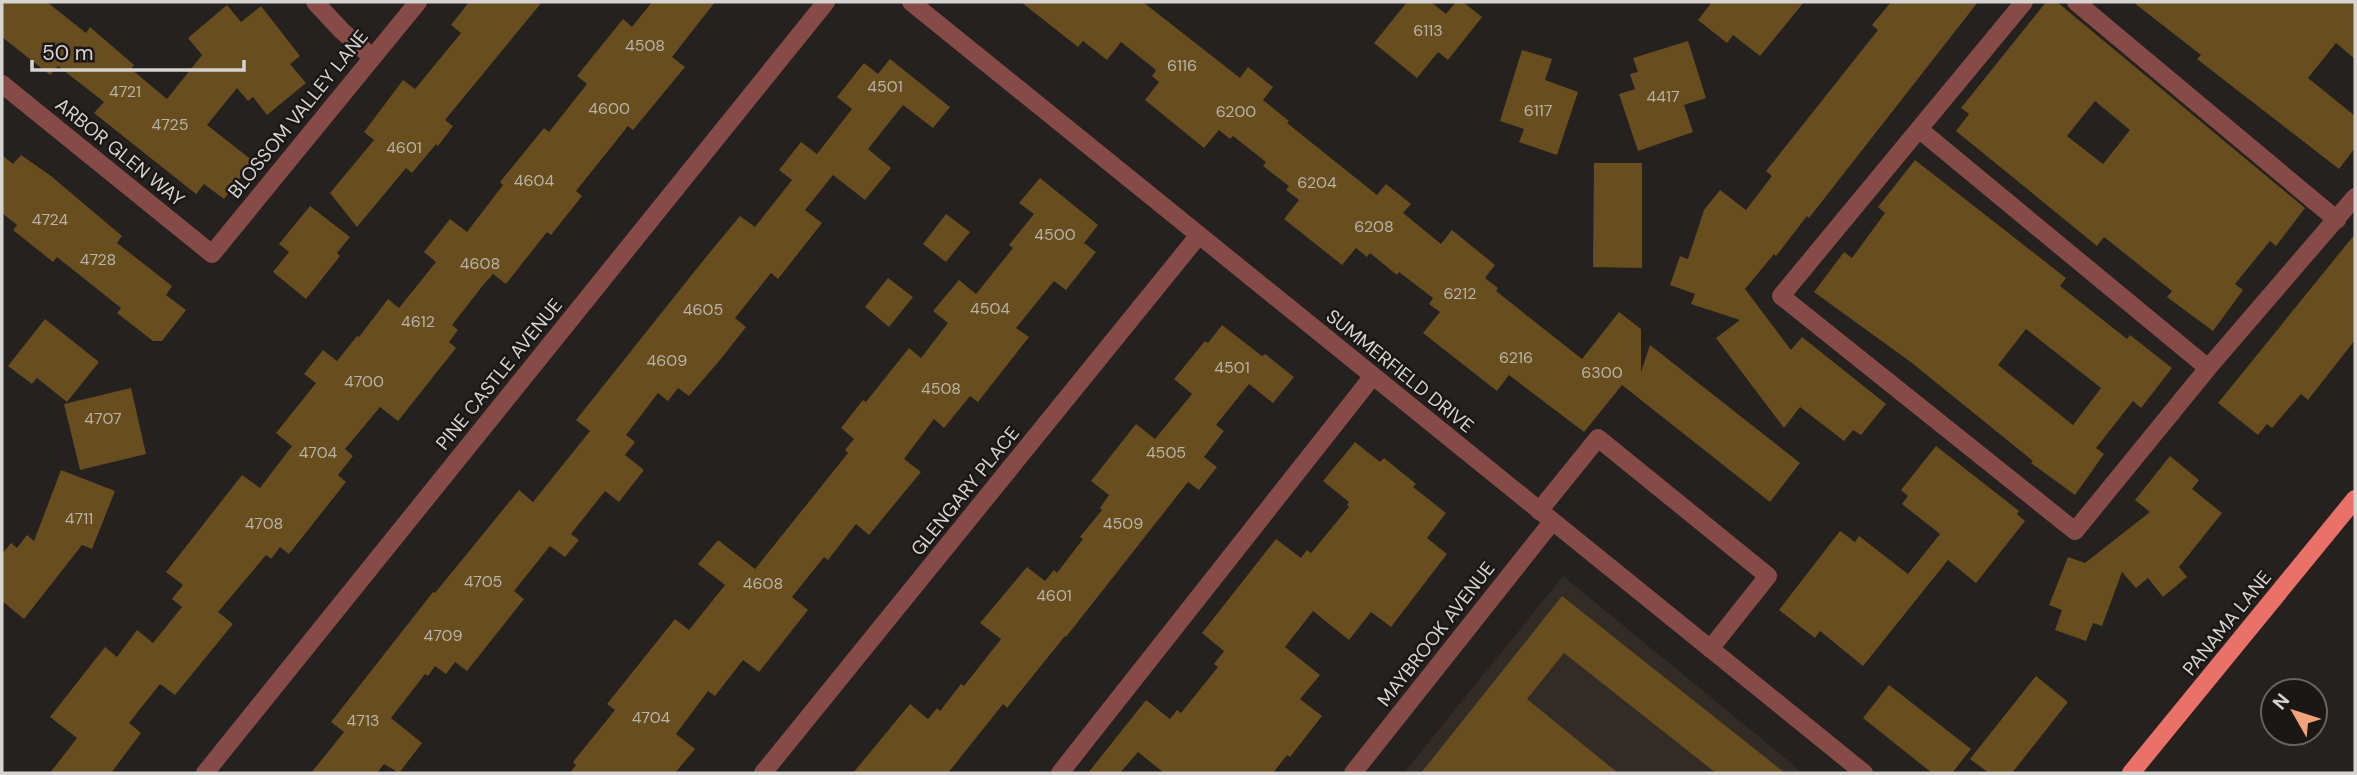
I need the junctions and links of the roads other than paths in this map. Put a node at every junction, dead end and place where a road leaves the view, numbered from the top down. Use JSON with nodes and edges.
{"nodes":[{"id":1,"x":315,"y":2,"type":"edge"},
{"id":2,"x":418,"y":2,"type":"edge"},
{"id":3,"x":826,"y":2,"type":"edge"},
{"id":4,"x":911,"y":2,"type":"edge"},
{"id":5,"x":2024,"y":2,"type":"edge"},
{"id":6,"x":2076,"y":2,"type":"edge"},
{"id":7,"x":372,"y":57,"type":"junction"},
{"id":8,"x":2,"y":84,"type":"edge"},
{"id":9,"x":1920,"y":130,"type":"junction"},
{"id":10,"x":2355,"y":197,"type":"edge"},
{"id":11,"x":2337,"y":220,"type":"junction"},
{"id":12,"x":1199,"y":235,"type":"junction"},
{"id":13,"x":212,"y":254,"type":"joint"},
{"id":14,"x":2208,"y":368,"type":"junction"},
{"id":15,"x":1373,"y":376,"type":"junction"},
{"id":16,"x":2355,"y":499,"type":"edge"},
{"id":17,"x":1545,"y":517,"type":"junction"},
{"id":18,"x":1710,"y":649,"type":"junction"},
{"id":19,"x":205,"y":773,"type":"edge"},
{"id":20,"x":763,"y":773,"type":"edge"},
{"id":21,"x":1060,"y":773,"type":"edge"},
{"id":22,"x":1353,"y":773,"type":"edge"},
{"id":23,"x":1864,"y":773,"type":"edge"},
{"id":24,"x":2131,"y":773,"type":"edge"}],
"edges":[{"from":1,"to":7,"type":"street"},
{"from":2,"to":7,"type":"street","name":"BLOSSOM VALLEY LANE"},
{"from":3,"to":19,"type":"street","name":"PINE CASTLE AVENUE"},
{"from":4,"to":12,"type":"street","name":"SUMMERFIELD DRIVE"},
{"from":5,"to":9,"type":"street"},
{"from":6,"to":11,"type":"street"},
{"from":7,"to":13,"type":"street","name":"BLOSSOM VALLEY LANE"},
{"from":8,"to":13,"type":"street","name":"ARBOR GLEN WAY"},
{"from":9,"to":14,"type":"street"},
{"from":9,"to":14,"type":"street"},
{"from":10,"to":11,"type":"street"},
{"from":11,"to":14,"type":"street"},
{"from":12,"to":15,"type":"street","name":"SUMMERFIELD DRIVE"},
{"from":12,"to":20,"type":"street","name":"GLENGARY PLACE"},
{"from":15,"to":17,"type":"street","name":"SUMMERFIELD DRIVE"},
{"from":15,"to":21,"type":"street"},
{"from":16,"to":24,"type":"main road","name":"PANAMA LANE"},
{"from":17,"to":18,"type":"street","name":"SUMMERFIELD DRIVE"},
{"from":17,"to":18,"type":"street","name":"MAYBROOK AVENUE"},
{"from":17,"to":22,"type":"street","name":"MAYBROOK AVENUE"},
{"from":18,"to":23,"type":"street","name":"SUMMERFIELD DRIVE"}]}
